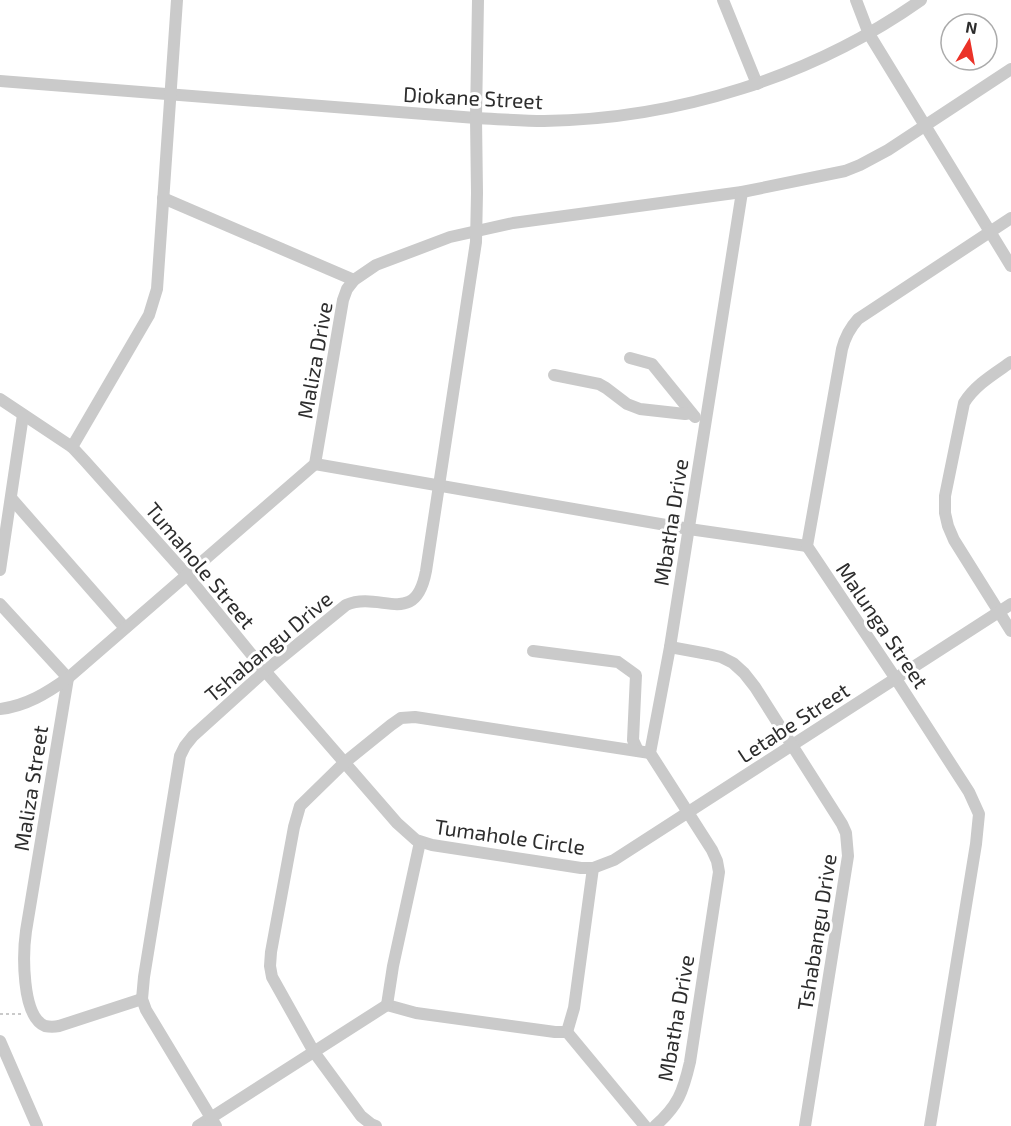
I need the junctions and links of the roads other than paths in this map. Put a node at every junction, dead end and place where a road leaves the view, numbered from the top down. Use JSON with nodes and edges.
{"nodes":[{"id":1,"x":177,"y":0,"type":"edge"},
{"id":2,"x":478,"y":0,"type":"edge"},
{"id":3,"x":723,"y":0,"type":"edge"},
{"id":4,"x":856,"y":0,"type":"edge"},
{"id":5,"x":921,"y":0,"type":"edge"},
{"id":6,"x":870,"y":34,"type":"junction"},
{"id":7,"x":1011,"y":69,"type":"edge"},
{"id":8,"x":0,"y":81,"type":"edge"},
{"id":9,"x":757,"y":84,"type":"junction"},
{"id":10,"x":170,"y":94,"type":"junction"},
{"id":11,"x":476,"y":118,"type":"junction"},
{"id":12,"x":925,"y":125,"type":"junction"},
{"id":13,"x":742,"y":192,"type":"junction"},
{"id":14,"x":163,"y":198,"type":"junction"},
{"id":15,"x":1011,"y":218,"type":"edge"},
{"id":16,"x":477,"y":230,"type":"junction"},
{"id":17,"x":990,"y":232,"type":"junction"},
{"id":18,"x":1011,"y":266,"type":"edge"},
{"id":19,"x":354,"y":280,"type":"junction"},
{"id":20,"x":630,"y":358,"type":"dead end"},
{"id":21,"x":1011,"y":362,"type":"edge"},
{"id":22,"x":554,"y":375,"type":"dead end"},
{"id":23,"x":0,"y":399,"type":"edge"},
{"id":24,"x":691,"y":413,"type":"junction"},
{"id":25,"x":23,"y":415,"type":"junction"},
{"id":26,"x":706,"y":422,"type":"junction"},
{"id":27,"x":72,"y":447,"type":"junction"},
{"id":28,"x":315,"y":464,"type":"junction"},
{"id":29,"x":0,"y":479,"type":"edge"},
{"id":30,"x":439,"y":486,"type":"junction"},
{"id":31,"x":11,"y":492,"type":"junction"},
{"id":32,"x":689,"y":529,"type":"junction"},
{"id":33,"x":807,"y":546,"type":"junction"},
{"id":34,"x":0,"y":570,"type":"edge"},
{"id":35,"x":186,"y":574,"type":"junction"},
{"id":36,"x":0,"y":604,"type":"edge"},
{"id":37,"x":1011,"y":604,"type":"edge"},
{"id":38,"x":999,"y":612,"type":"junction"},
{"id":39,"x":125,"y":628,"type":"junction"},
{"id":40,"x":1011,"y":631,"type":"edge"},
{"id":41,"x":670,"y":647,"type":"junction"},
{"id":42,"x":533,"y":651,"type":"dead end"},
{"id":43,"x":265,"y":671,"type":"junction"},
{"id":44,"x":68,"y":678,"type":"junction"},
{"id":45,"x":896,"y":679,"type":"junction"},
{"id":46,"x":0,"y":709,"type":"edge"},
{"id":47,"x":793,"y":745,"type":"junction"},
{"id":48,"x":644,"y":752,"type":"junction"},
{"id":49,"x":344,"y":763,"type":"junction"},
{"id":50,"x":689,"y":813,"type":"junction"},
{"id":51,"x":420,"y":842,"type":"junction"},
{"id":52,"x":593,"y":868,"type":"junction"},
{"id":53,"x":142,"y":999,"type":"junction"},
{"id":54,"x":387,"y":1005,"type":"junction"},
{"id":55,"x":567,"y":1032,"type":"junction"},
{"id":56,"x":0,"y":1041,"type":"edge"},
{"id":57,"x":314,"y":1052,"type":"junction"},
{"id":58,"x":213,"y":1122,"type":"edge"},
{"id":59,"x":37,"y":1126,"type":"edge"},
{"id":60,"x":198,"y":1126,"type":"edge"},
{"id":61,"x":376,"y":1126,"type":"edge"},
{"id":62,"x":645,"y":1126,"type":"edge"},
{"id":63,"x":655,"y":1126,"type":"edge"},
{"id":64,"x":805,"y":1126,"type":"edge"},
{"id":65,"x":930,"y":1126,"type":"edge"}],
"edges":[{"from":1,"to":10,"type":"street"},
{"from":2,"to":11,"type":"street","name":"Tshabangu Drive"},
{"from":3,"to":9,"type":"street"},
{"from":4,"to":6,"type":"street"},
{"from":5,"to":6,"type":"street","name":"Diokane Street"},
{"from":6,"to":9,"type":"street","name":"Diokane Street"},
{"from":6,"to":12,"type":"street"},
{"from":7,"to":12,"type":"street"},
{"from":8,"to":10,"type":"street","name":"Diokane Street"},
{"from":9,"to":11,"type":"street","name":"Diokane Street"},
{"from":10,"to":11,"type":"street","name":"Diokane Street"},
{"from":10,"to":14,"type":"street"},
{"from":11,"to":16,"type":"street","name":"Tshabangu Drive"},
{"from":12,"to":13,"type":"street"},
{"from":12,"to":17,"type":"street"},
{"from":13,"to":16,"type":"street","name":"Maliza Drive"},
{"from":13,"to":26,"type":"street","name":"Mbatha Drive"},
{"from":14,"to":19,"type":"street"},
{"from":14,"to":27,"type":"street"},
{"from":15,"to":17,"type":"street"},
{"from":16,"to":19,"type":"street","name":"Maliza Drive"},
{"from":16,"to":30,"type":"street","name":"Tshabangu Drive"},
{"from":17,"to":18,"type":"street"},
{"from":17,"to":33,"type":"street"},
{"from":19,"to":28,"type":"street","name":"Maliza Drive"},
{"from":20,"to":24,"type":"street"},
{"from":21,"to":38,"type":"street"},
{"from":22,"to":24,"type":"street"},
{"from":23,"to":25,"type":"street","name":"Tumahole Street"},
{"from":24,"to":26,"type":"street"},
{"from":25,"to":27,"type":"street","name":"Tumahole Street"},
{"from":25,"to":31,"type":"street"},
{"from":26,"to":32,"type":"street","name":"Mbatha Drive"},
{"from":27,"to":35,"type":"street","name":"Tumahole Street"},
{"from":28,"to":30,"type":"street"},
{"from":28,"to":35,"type":"street"},
{"from":29,"to":31,"type":"street"},
{"from":30,"to":32,"type":"street"},
{"from":30,"to":43,"type":"street","name":"Tshabangu Drive"},
{"from":31,"to":34,"type":"street"},
{"from":31,"to":39,"type":"street"},
{"from":32,"to":33,"type":"street"},
{"from":32,"to":41,"type":"street","name":"Mbatha Drive"},
{"from":33,"to":45,"type":"street","name":"Malunga Street"},
{"from":35,"to":39,"type":"street"},
{"from":35,"to":43,"type":"street","name":"Tumahole Street"},
{"from":36,"to":44,"type":"street"},
{"from":37,"to":38,"type":"street","name":"Letabe Street"},
{"from":38,"to":40,"type":"street"},
{"from":38,"to":45,"type":"street","name":"Letabe Street"},
{"from":39,"to":44,"type":"street"},
{"from":41,"to":47,"type":"street","name":"Tshabangu Drive"},
{"from":41,"to":48,"type":"street","name":"Mbatha Drive"},
{"from":42,"to":48,"type":"street"},
{"from":43,"to":49,"type":"street","name":"Tumahole Street"},
{"from":43,"to":53,"type":"street","name":"Tshabangu Drive"},
{"from":44,"to":46,"type":"street"},
{"from":44,"to":53,"type":"street","name":"Maliza Street"},
{"from":45,"to":47,"type":"street","name":"Letabe Street"},
{"from":45,"to":65,"type":"street","name":"Malunga Street"},
{"from":47,"to":50,"type":"street","name":"Letabe Street"},
{"from":47,"to":64,"type":"street","name":"Tshabangu Drive"},
{"from":48,"to":49,"type":"street"},
{"from":48,"to":50,"type":"street","name":"Mbatha Drive"},
{"from":49,"to":51,"type":"street","name":"Tumahole Street"},
{"from":49,"to":57,"type":"street"},
{"from":50,"to":52,"type":"street","name":"Letabe Street"},
{"from":50,"to":63,"type":"street","name":"Mbatha Drive"},
{"from":51,"to":52,"type":"street","name":"Tumahole Circle"},
{"from":51,"to":54,"type":"street","name":"Tumahole Circle"},
{"from":52,"to":55,"type":"street","name":"Tumahole Circle"},
{"from":53,"to":58,"type":"street"},
{"from":54,"to":55,"type":"street"},
{"from":54,"to":57,"type":"street"},
{"from":55,"to":62,"type":"street"},
{"from":56,"to":59,"type":"street"},
{"from":57,"to":58,"type":"street"},
{"from":57,"to":61,"type":"street"},
{"from":58,"to":60,"type":"street"}]}
